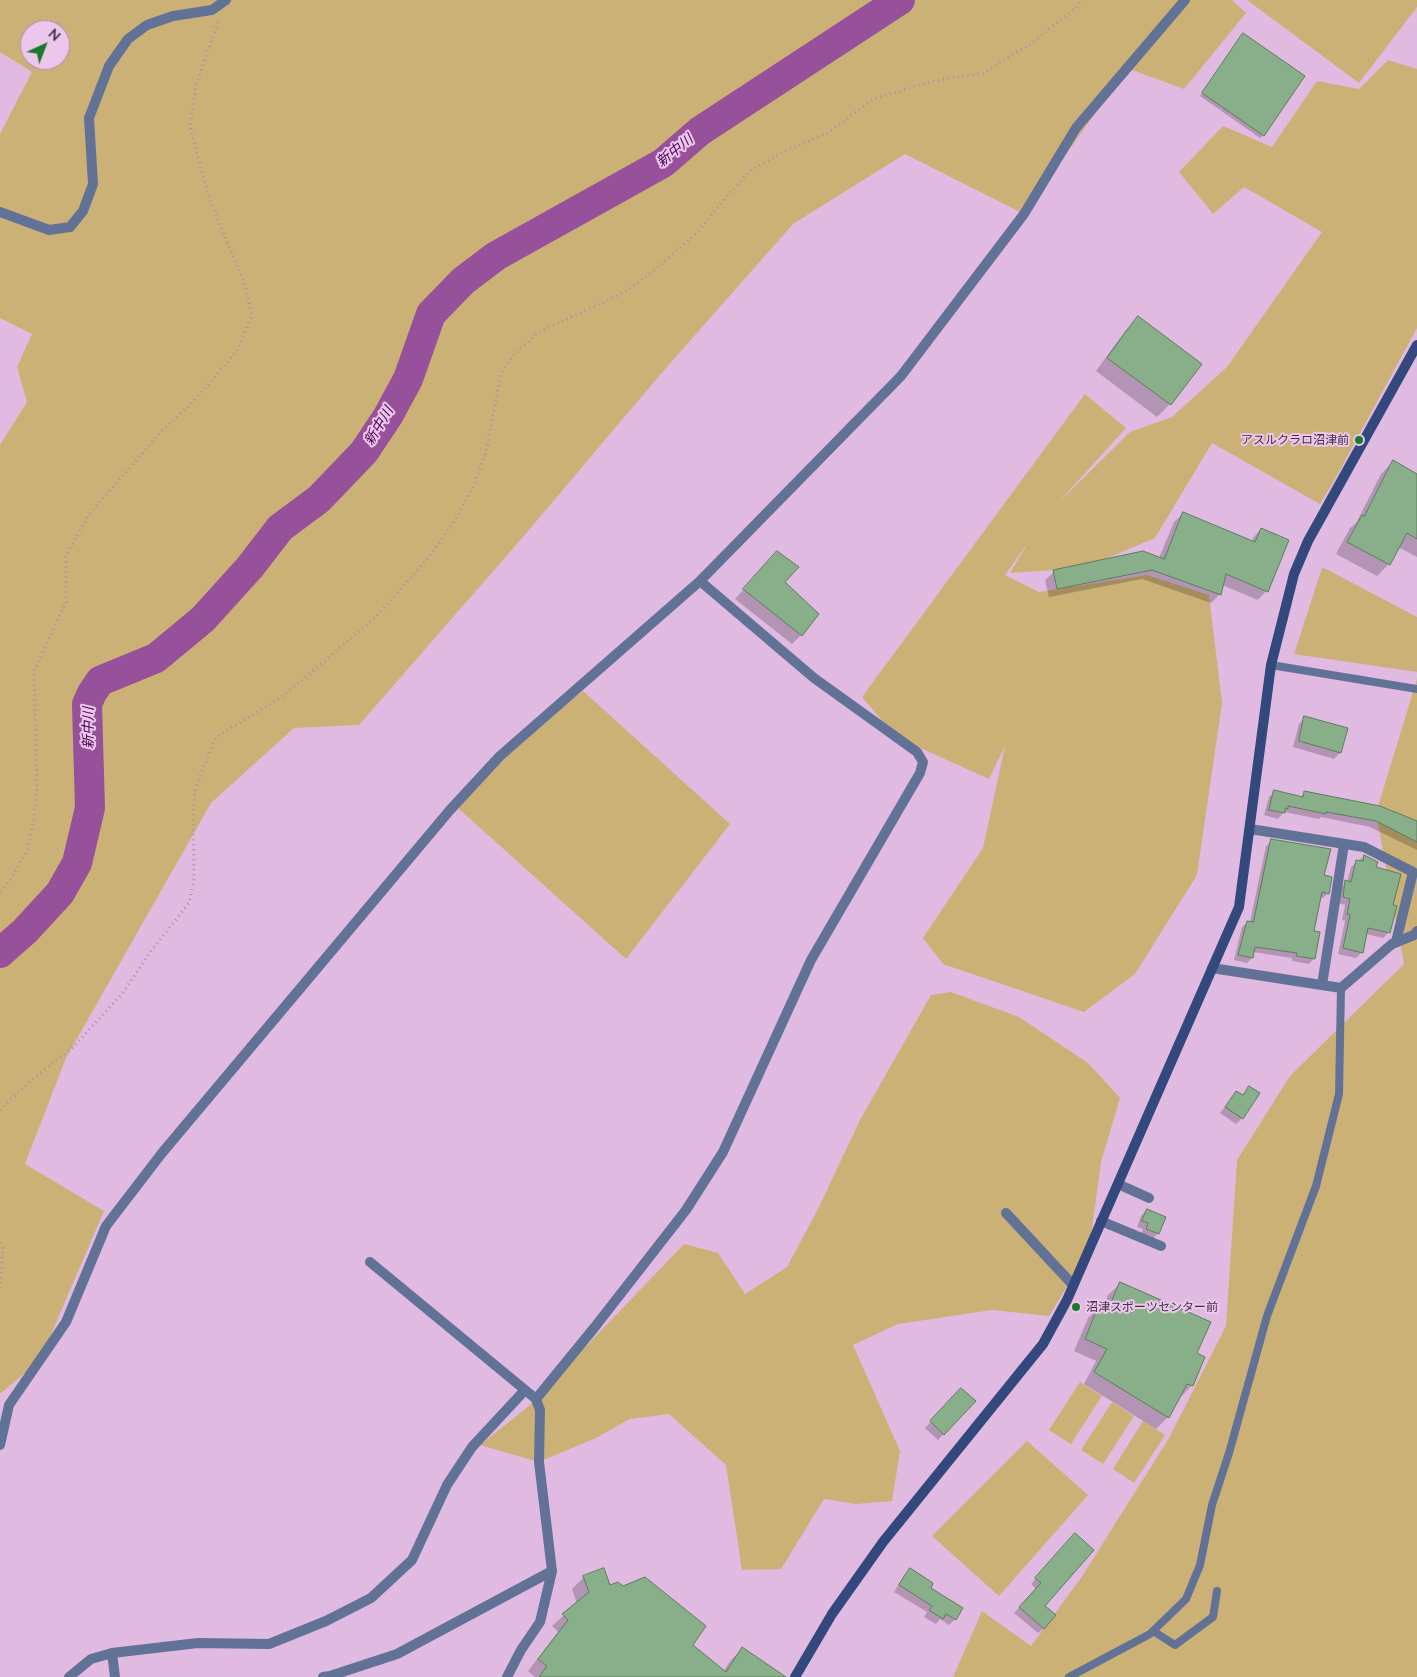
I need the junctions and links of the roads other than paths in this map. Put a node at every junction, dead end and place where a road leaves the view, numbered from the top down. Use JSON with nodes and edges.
{"nodes":[{"id":1,"x":226,"y":0,"type":"edge"},
{"id":2,"x":1185,"y":0,"type":"edge"},
{"id":3,"x":0,"y":212,"type":"edge"},
{"id":4,"x":1417,"y":345,"type":"edge"},
{"id":5,"x":700,"y":581,"type":"junction"},
{"id":6,"x":1272,"y":664,"type":"junction"},
{"id":7,"x":1417,"y":689,"type":"edge"},
{"id":8,"x":1250,"y":829,"type":"junction"},
{"id":9,"x":1344,"y":844,"type":"junction"},
{"id":10,"x":1417,"y":931,"type":"edge"},
{"id":11,"x":1396,"y":942,"type":"junction"},
{"id":12,"x":1212,"y":968,"type":"junction"},
{"id":13,"x":1322,"y":985,"type":"junction"},
{"id":14,"x":1341,"y":988,"type":"junction"},
{"id":15,"x":1118,"y":1184,"type":"junction"},
{"id":16,"x":1149,"y":1198,"type":"dead end"},
{"id":17,"x":1006,"y":1213,"type":"dead end"},
{"id":18,"x":1101,"y":1222,"type":"junction"},
{"id":19,"x":1161,"y":1246,"type":"dead end"},
{"id":20,"x":370,"y":1262,"type":"dead end"},
{"id":21,"x":1074,"y":1285,"type":"junction"},
{"id":22,"x":525,"y":1390,"type":"junction"},
{"id":23,"x":536,"y":1399,"type":"junction"},
{"id":24,"x":0,"y":1445,"type":"edge"},
{"id":25,"x":552,"y":1571,"type":"junction"},
{"id":26,"x":1217,"y":1590,"type":"dead end"},
{"id":27,"x":1153,"y":1631,"type":"junction"},
{"id":28,"x":112,"y":1653,"type":"junction"},
{"id":29,"x":69,"y":1677,"type":"edge"},
{"id":30,"x":115,"y":1677,"type":"edge"},
{"id":31,"x":322,"y":1677,"type":"edge"},
{"id":32,"x":507,"y":1677,"type":"edge"},
{"id":33,"x":795,"y":1677,"type":"edge"},
{"id":34,"x":1069,"y":1677,"type":"edge"}],
"edges":[{"from":1,"to":3,"type":"street"},
{"from":2,"to":5,"type":"street"},
{"from":4,"to":6,"type":"street"},
{"from":5,"to":23,"type":"street"},
{"from":5,"to":24,"type":"street"},
{"from":6,"to":7,"type":"lane"},
{"from":6,"to":8,"type":"street"},
{"from":8,"to":9,"type":"street"},
{"from":8,"to":12,"type":"street"},
{"from":9,"to":11,"type":"street"},
{"from":9,"to":13,"type":"street"},
{"from":10,"to":11,"type":"street"},
{"from":11,"to":14,"type":"street"},
{"from":12,"to":13,"type":"street"},
{"from":12,"to":15,"type":"street"},
{"from":13,"to":14,"type":"street"},
{"from":14,"to":27,"type":"lane"},
{"from":15,"to":16,"type":"street"},
{"from":15,"to":18,"type":"street"},
{"from":17,"to":21,"type":"street"},
{"from":18,"to":19,"type":"street"},
{"from":18,"to":21,"type":"street"},
{"from":20,"to":22,"type":"street"},
{"from":21,"to":33,"type":"street"},
{"from":22,"to":23,"type":"street"},
{"from":22,"to":28,"type":"street"},
{"from":23,"to":25,"type":"street"},
{"from":25,"to":31,"type":"street"},
{"from":25,"to":32,"type":"street"},
{"from":26,"to":27,"type":"lane"},
{"from":27,"to":34,"type":"lane"},
{"from":28,"to":29,"type":"street"},
{"from":28,"to":30,"type":"street"}]}
